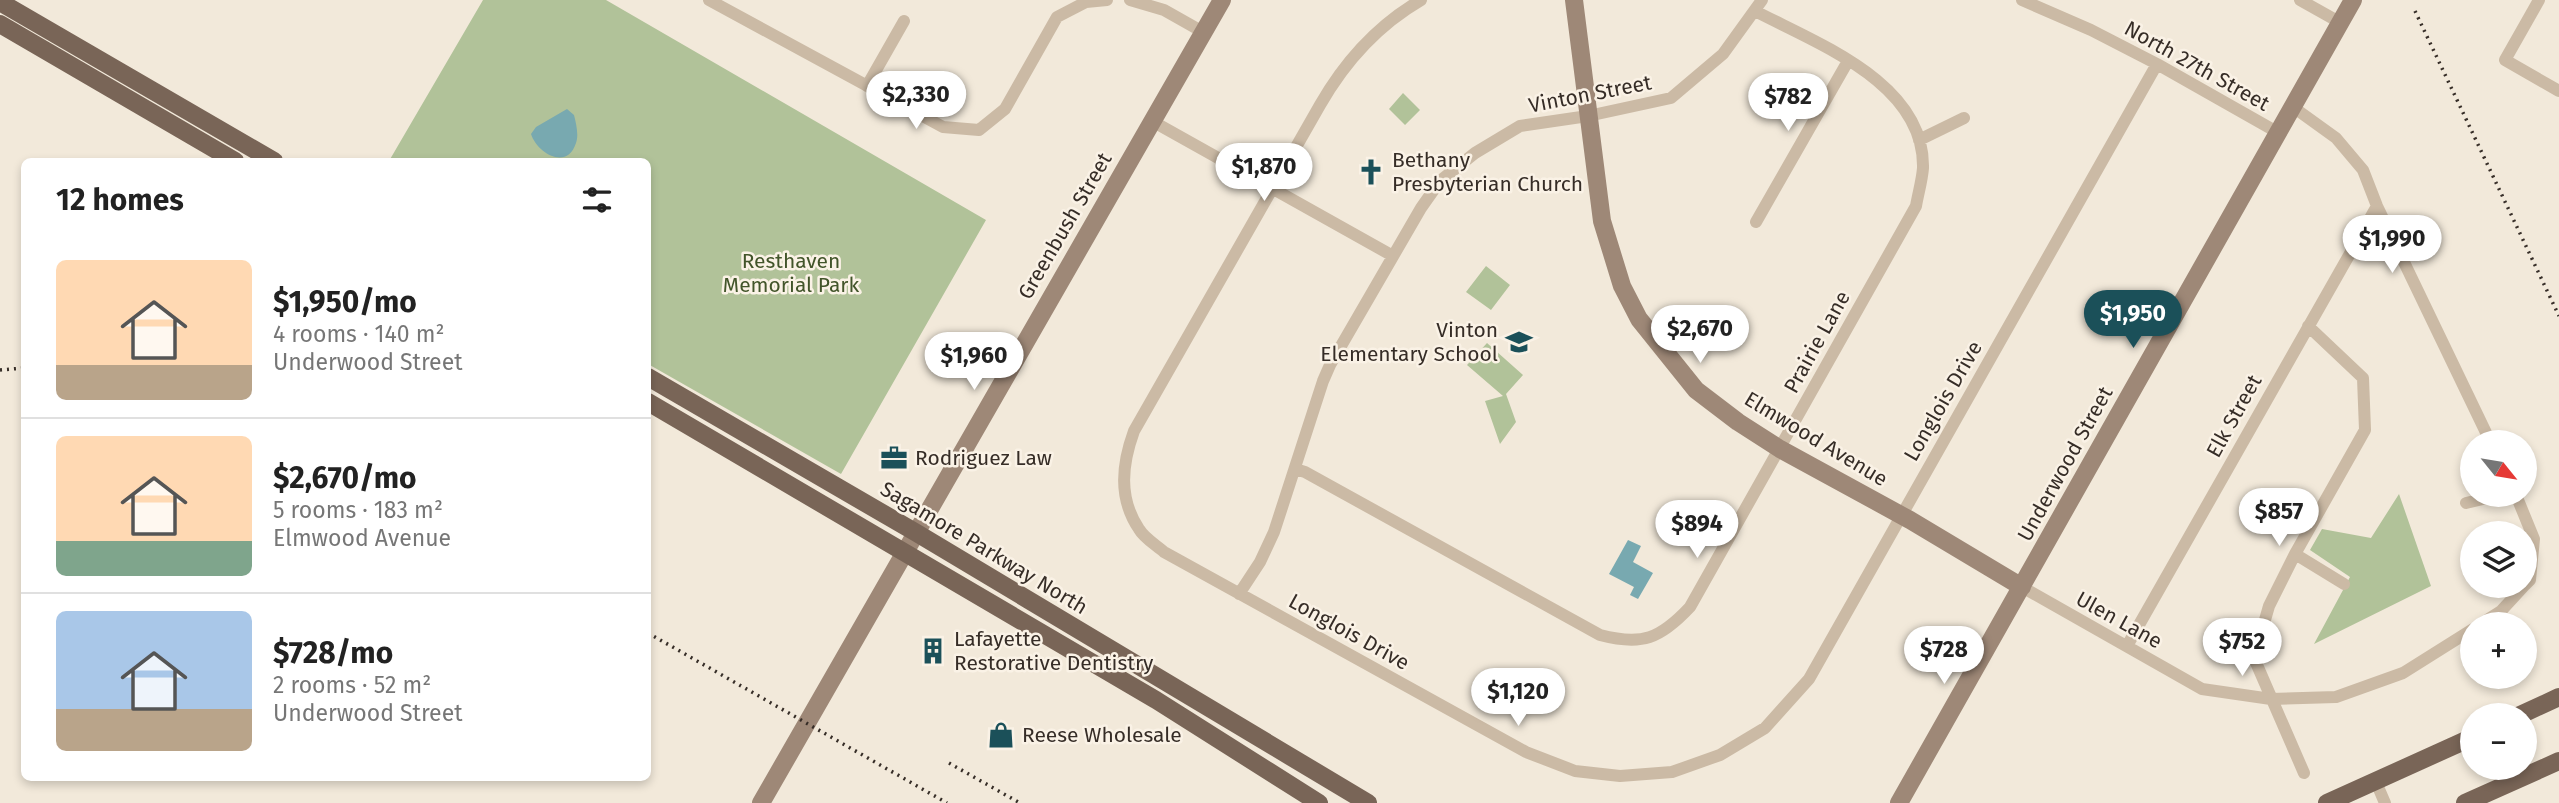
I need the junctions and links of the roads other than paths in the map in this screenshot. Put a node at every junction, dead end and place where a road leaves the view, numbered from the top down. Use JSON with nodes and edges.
{"nodes":[{"id":1,"x":1107,"y":0,"type":"edge"},
{"id":2,"x":1130,"y":0,"type":"edge"},
{"id":3,"x":1222,"y":0,"type":"edge"},
{"id":4,"x":1421,"y":0,"type":"edge"},
{"id":5,"x":1574,"y":0,"type":"edge"},
{"id":6,"x":2022,"y":0,"type":"edge"},
{"id":7,"x":2300,"y":0,"type":"edge"},
{"id":8,"x":2353,"y":0,"type":"edge"},
{"id":9,"x":2539,"y":0,"type":"edge"},
{"id":10,"x":713,"y":1,"type":"edge"},
{"id":11,"x":1085,"y":1,"type":"edge"},
{"id":12,"x":0,"y":2,"type":"edge"},
{"id":13,"x":1759,"y":6,"type":"edge"},
{"id":14,"x":904,"y":21,"type":"dead end"},
{"id":15,"x":2341,"y":23,"type":"junction"},
{"id":16,"x":0,"y":24,"type":"edge"},
{"id":17,"x":1203,"y":32,"type":"junction"},
{"id":18,"x":1848,"y":61,"type":"junction"},
{"id":19,"x":2157,"y":64,"type":"junction"},
{"id":20,"x":867,"y":86,"type":"junction"},
{"id":21,"x":2559,"y":91,"type":"edge"},
{"id":22,"x":2292,"y":107,"type":"junction"},
{"id":23,"x":1588,"y":116,"type":"junction"},
{"id":24,"x":1964,"y":118,"type":"dead end"},
{"id":25,"x":1152,"y":121,"type":"junction"},
{"id":26,"x":2277,"y":132,"type":"junction"},
{"id":27,"x":1919,"y":139,"type":"junction"},
{"id":28,"x":231,"y":158,"type":"edge"},
{"id":29,"x":269,"y":158,"type":"edge"},
{"id":30,"x":1272,"y":189,"type":"junction"},
{"id":31,"x":2377,"y":206,"type":"junction"},
{"id":32,"x":1756,"y":222,"type":"dead end"},
{"id":33,"x":1393,"y":256,"type":"junction"},
{"id":34,"x":2308,"y":326,"type":"junction"},
{"id":35,"x":651,"y":379,"type":"edge"},
{"id":36,"x":651,"y":404,"type":"edge"},
{"id":37,"x":2485,"y":430,"type":"edge"},
{"id":38,"x":1780,"y":449,"type":"junction"},
{"id":39,"x":1295,"y":469,"type":"junction"},
{"id":40,"x":1900,"y":515,"type":"junction"},
{"id":41,"x":915,"y":532,"type":"junction"},
{"id":42,"x":904,"y":552,"type":"junction"},
{"id":43,"x":2295,"y":554,"type":"junction"},
{"id":44,"x":2344,"y":584,"type":"dead end"},
{"id":45,"x":2022,"y":587,"type":"junction"},
{"id":46,"x":1239,"y":594,"type":"junction"},
{"id":47,"x":2513,"y":598,"type":"edge"},
{"id":48,"x":2499,"y":612,"type":"edge"},
{"id":49,"x":2460,"y":637,"type":"edge"},
{"id":50,"x":2127,"y":646,"type":"junction"},
{"id":51,"x":2559,"y":697,"type":"edge"},
{"id":52,"x":2272,"y":699,"type":"junction"},
{"id":53,"x":2537,"y":707,"type":"edge"},
{"id":54,"x":2460,"y":743,"type":"edge"},
{"id":55,"x":2559,"y":761,"type":"edge"},
{"id":56,"x":2304,"y":773,"type":"dead end"},
{"id":57,"x":2376,"y":782,"type":"junction"},
{"id":58,"x":761,"y":803,"type":"edge"},
{"id":59,"x":1320,"y":803,"type":"edge"},
{"id":60,"x":1368,"y":803,"type":"edge"},
{"id":61,"x":1899,"y":803,"type":"edge"},
{"id":62,"x":2327,"y":803,"type":"edge"},
{"id":63,"x":2385,"y":803,"type":"edge"},
{"id":64,"x":2465,"y":803,"type":"edge"}],
"edges":[{"from":1,"to":11,"type":"street"},
{"from":2,"to":17,"type":"street"},
{"from":3,"to":17,"type":"street","name":"Greenbush Street"},
{"from":4,"to":30,"type":"street","name":"Longlois Drive"},
{"from":5,"to":23,"type":"street","name":"Elmwood Avenue"},
{"from":6,"to":19,"type":"street","name":"North 27th Street"},
{"from":7,"to":15,"type":"street"},
{"from":8,"to":15,"type":"street","name":"Underwood Street"},
{"from":9,"to":21,"type":"street"},
{"from":10,"to":20,"type":"street"},
{"from":11,"to":20,"type":"street"},
{"from":12,"to":29,"type":"main road"},
{"from":13,"to":18,"type":"street","name":"Prairie Lane"},
{"from":13,"to":23,"type":"street","name":"Vinton Street"},
{"from":14,"to":20,"type":"street"},
{"from":15,"to":22,"type":"street","name":"Underwood Street"},
{"from":16,"to":28,"type":"main road"},
{"from":17,"to":25,"type":"street","name":"Greenbush Street"},
{"from":18,"to":27,"type":"street","name":"Prairie Lane"},
{"from":18,"to":32,"type":"street"},
{"from":19,"to":26,"type":"street","name":"North 27th Street"},
{"from":19,"to":40,"type":"street","name":"Longlois Drive"},
{"from":22,"to":26,"type":"street","name":"Underwood Street"},
{"from":22,"to":31,"type":"street"},
{"from":23,"to":33,"type":"street","name":"Vinton Street"},
{"from":23,"to":38,"type":"street","name":"Elmwood Avenue"},
{"from":24,"to":27,"type":"street"},
{"from":25,"to":30,"type":"street"},
{"from":25,"to":41,"type":"street","name":"Greenbush Street"},
{"from":26,"to":45,"type":"street","name":"Underwood Street"},
{"from":27,"to":38,"type":"street","name":"Prairie Lane"},
{"from":30,"to":33,"type":"street"},
{"from":30,"to":46,"type":"street","name":"Longlois Drive"},
{"from":31,"to":34,"type":"street","name":"Elk Street"},
{"from":31,"to":37,"type":"street"},
{"from":33,"to":39,"type":"street","name":"Vinton Street"},
{"from":34,"to":43,"type":"street"},
{"from":34,"to":50,"type":"street","name":"Elk Street"},
{"from":35,"to":41,"type":"main road","name":"Sagamore Parkway North"},
{"from":36,"to":42,"type":"main road","name":"Sagamore Parkway North"},
{"from":38,"to":39,"type":"street","name":"Prairie Lane"},
{"from":38,"to":40,"type":"street","name":"Elmwood Avenue"},
{"from":39,"to":46,"type":"street","name":"Vinton Street"},
{"from":40,"to":45,"type":"street","name":"Elmwood Avenue"},
{"from":40,"to":46,"type":"street","name":"Longlois Drive"},
{"from":41,"to":42,"type":"street","name":"Greenbush Street"},
{"from":41,"to":60,"type":"main road","name":"Sagamore Parkway North"},
{"from":42,"to":58,"type":"street","name":"Greenbush Street"},
{"from":42,"to":59,"type":"main road","name":"Sagamore Parkway North"},
{"from":43,"to":44,"type":"street"},
{"from":43,"to":52,"type":"street"},
{"from":45,"to":50,"type":"street","name":"Ulen Lane"},
{"from":45,"to":61,"type":"street","name":"Underwood Street"},
{"from":47,"to":48,"type":"street"},
{"from":49,"to":52,"type":"street","name":"Ulen Lane"},
{"from":50,"to":52,"type":"street","name":"Ulen Lane"},
{"from":51,"to":53,"type":"main road"},
{"from":52,"to":56,"type":"street"},
{"from":54,"to":57,"type":"main road"},
{"from":55,"to":64,"type":"main road"},
{"from":57,"to":62,"type":"main road"},
{"from":57,"to":63,"type":"street"}]}
